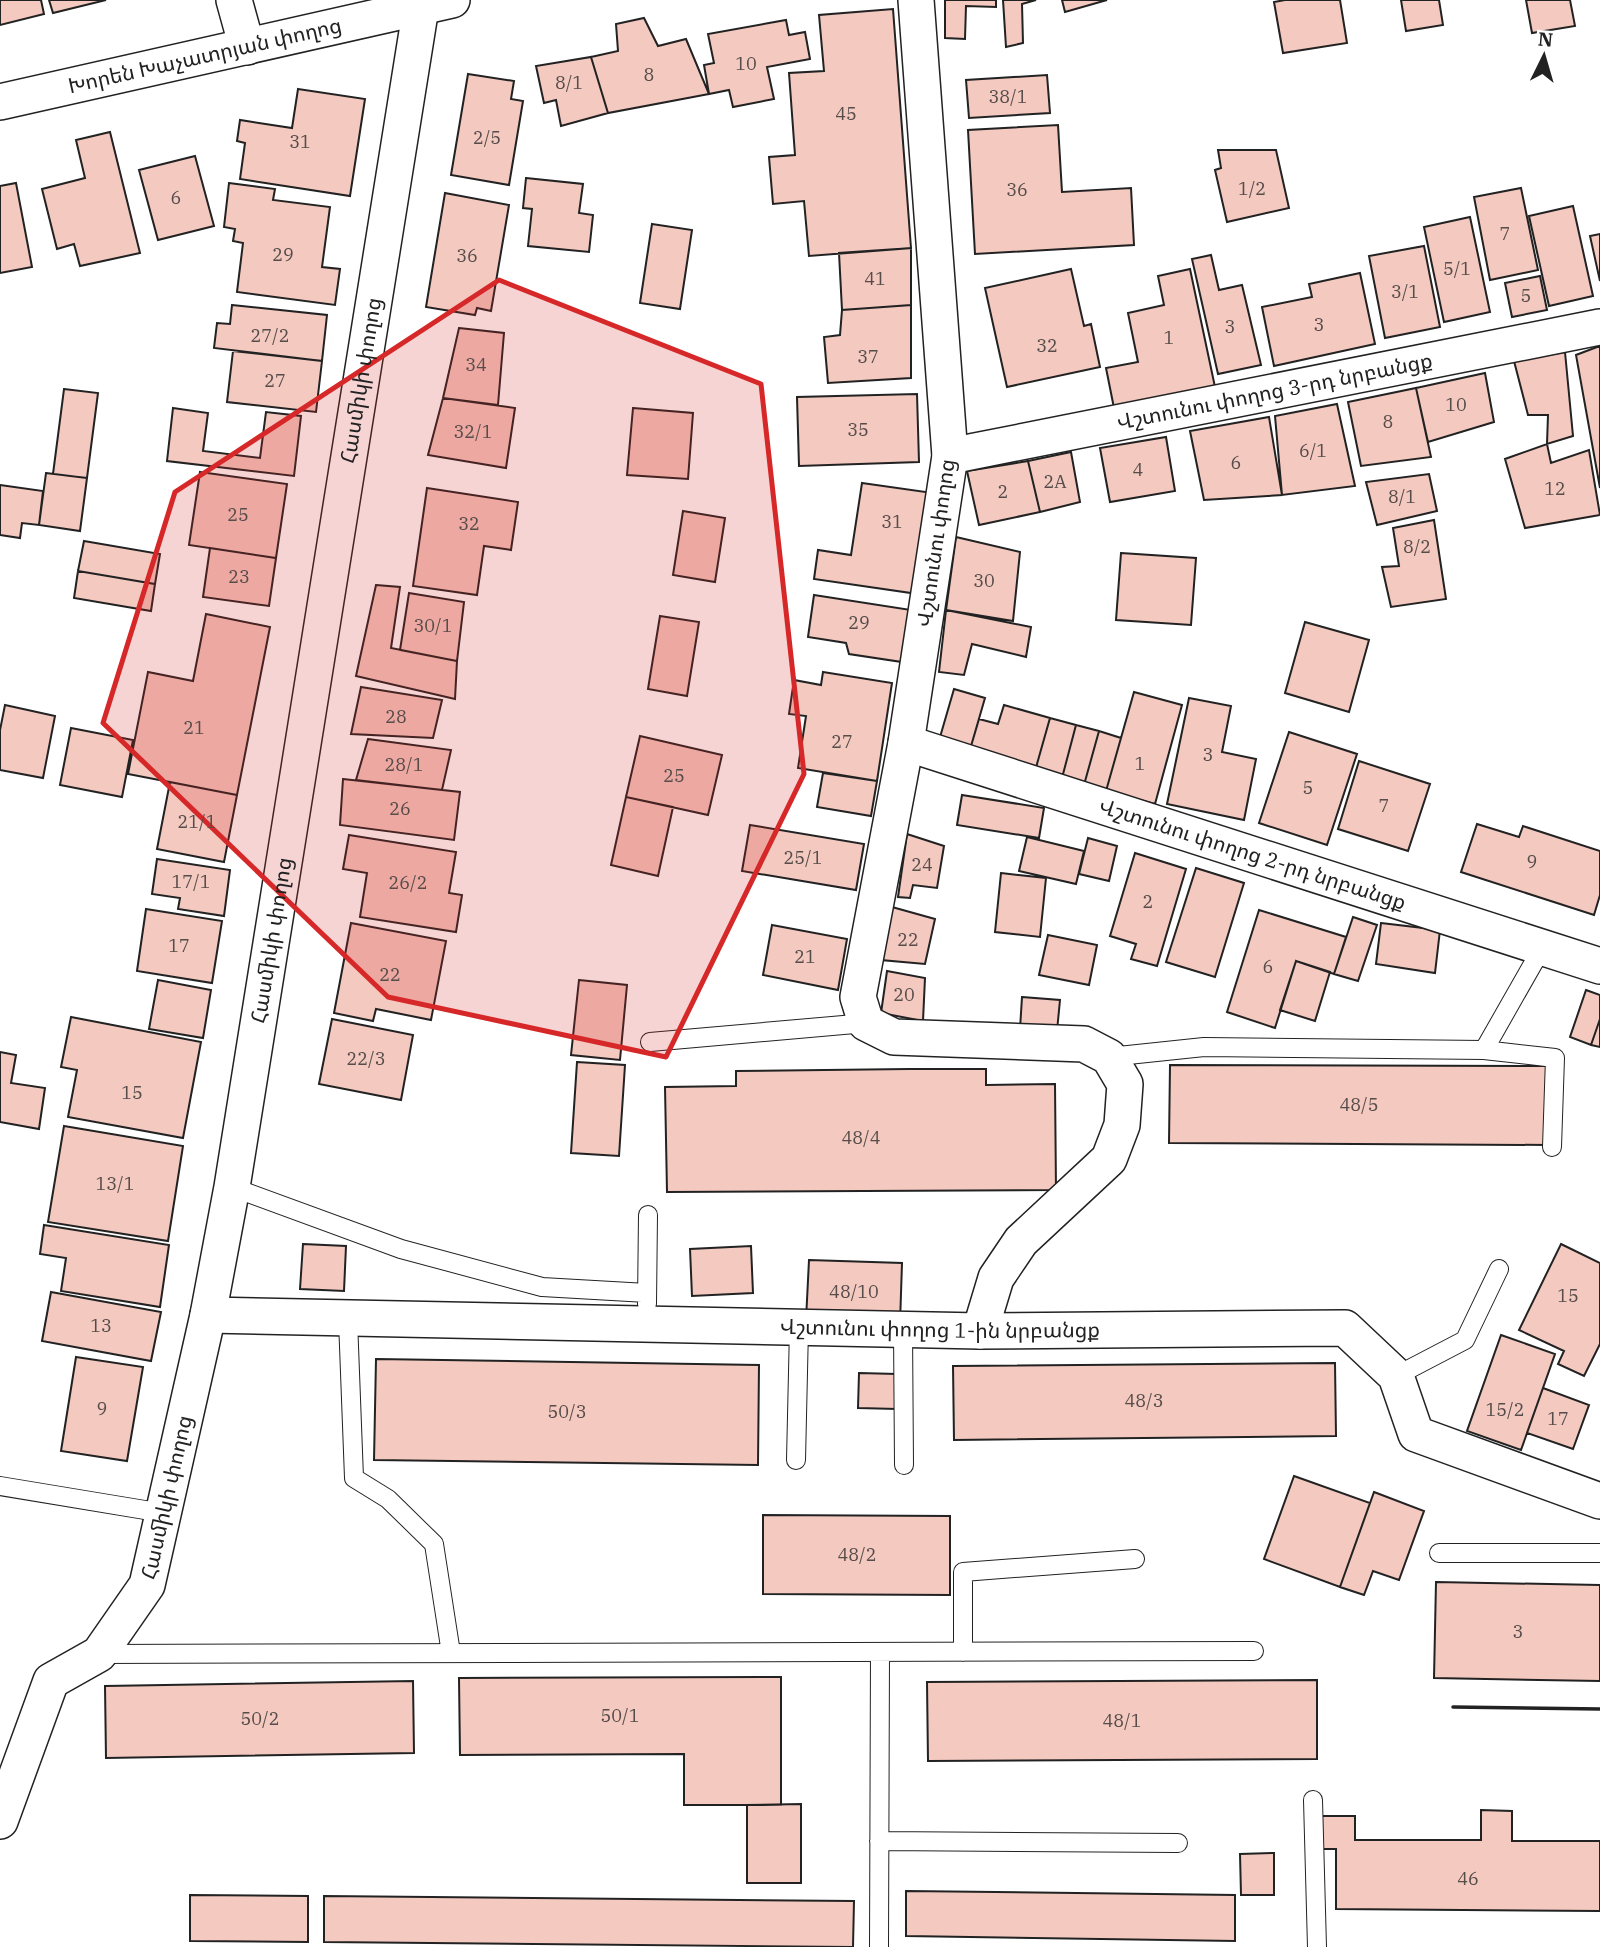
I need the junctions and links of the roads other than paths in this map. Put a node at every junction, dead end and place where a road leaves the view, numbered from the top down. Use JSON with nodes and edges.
{"nodes":[{"id":1,"x":234,"y":0,"type":"edge"},
{"id":2,"x":916,"y":0,"type":"edge"},
{"id":3,"x":436,"y":3,"type":"edge"},
{"id":4,"x":247,"y":47,"type":"junction"},
{"id":5,"x":0,"y":102,"type":"edge"},
{"id":6,"x":1600,"y":327,"type":"edge"},
{"id":7,"x":950,"y":456,"type":"junction"},
{"id":8,"x":906,"y":743,"type":"junction"},
{"id":9,"x":1542,"y":948,"type":"junction"},
{"id":10,"x":1600,"y":966,"type":"edge"},
{"id":11,"x":862,"y":1010,"type":"junction"},
{"id":12,"x":650,"y":1042,"type":"dead end"},
{"id":13,"x":1484,"y":1050,"type":"junction"},
{"id":14,"x":1109,"y":1057,"type":"junction"},
{"id":15,"x":1552,"y":1147,"type":"dead end"},
{"id":16,"x":232,"y":1187,"type":"junction"},
{"id":17,"x":648,"y":1215,"type":"dead end"},
{"id":18,"x":1499,"y":1269,"type":"dead end"},
{"id":19,"x":647,"y":1309,"type":"junction"},
{"id":20,"x":208,"y":1315,"type":"junction"},
{"id":21,"x":348,"y":1320,"type":"junction"},
{"id":22,"x":799,"y":1328,"type":"junction"},
{"id":23,"x":903,"y":1330,"type":"junction"},
{"id":24,"x":981,"y":1331,"type":"junction"},
{"id":25,"x":1396,"y":1376,"type":"junction"},
{"id":26,"x":796,"y":1460,"type":"dead end"},
{"id":27,"x":904,"y":1465,"type":"dead end"},
{"id":28,"x":0,"y":1486,"type":"edge"},
{"id":29,"x":1600,"y":1501,"type":"edge"},
{"id":30,"x":163,"y":1513,"type":"junction"},
{"id":31,"x":1439,"y":1553,"type":"dead end"},
{"id":32,"x":1600,"y":1553,"type":"edge"},
{"id":33,"x":1135,"y":1559,"type":"dead end"},
{"id":34,"x":1254,"y":1651,"type":"dead end"},
{"id":35,"x":880,"y":1653,"type":"junction"},
{"id":36,"x":963,"y":1653,"type":"junction"},
{"id":37,"x":99,"y":1654,"type":"junction"},
{"id":38,"x":451,"y":1654,"type":"junction"},
{"id":39,"x":14,"y":1743,"type":"edge"},
{"id":40,"x":1313,"y":1800,"type":"dead end"},
{"id":41,"x":0,"y":1821,"type":"edge"},
{"id":42,"x":879,"y":1840,"type":"junction"},
{"id":43,"x":1178,"y":1843,"type":"dead end"},
{"id":44,"x":879,"y":1947,"type":"edge"},
{"id":45,"x":1317,"y":1947,"type":"edge"}],
"edges":[{"from":1,"to":4,"type":"street"},
{"from":2,"to":7,"type":"street","name":"Վշտունու փողոց"},
{"from":3,"to":4,"type":"street","name":"Խորեն Խաչատրյան փողոց"},
{"from":3,"to":16,"type":"street","name":"Հասմիկի փողոց"},
{"from":4,"to":5,"type":"street","name":"Խորեն Խաչատրյան փողոց"},
{"from":6,"to":7,"type":"street","name":"Վշտունու փողոց 3-րդ նրբանցք"},
{"from":7,"to":8,"type":"street","name":"Վշտունու փողոց"},
{"from":8,"to":9,"type":"street","name":"Վշտունու փողոց 2-րդ նրբանցք"},
{"from":8,"to":11,"type":"street","name":"Վշտունու փողոց"},
{"from":9,"to":10,"type":"street","name":"Վշտունու փողոց 2-րդ նրբանցք"},
{"from":9,"to":13,"type":"lane"},
{"from":11,"to":12,"type":"lane"},
{"from":11,"to":14,"type":"street"},
{"from":13,"to":14,"type":"lane"},
{"from":13,"to":15,"type":"lane"},
{"from":14,"to":24,"type":"street"},
{"from":16,"to":19,"type":"lane"},
{"from":16,"to":20,"type":"street","name":"Հասմիկի փողոց"},
{"from":17,"to":19,"type":"lane"},
{"from":18,"to":25,"type":"lane"},
{"from":19,"to":21,"type":"street","name":"Վշտունու փողոց 1-ին նրբանցք"},
{"from":19,"to":22,"type":"street","name":"Վշտունու փողոց 1-ին նրբանցք"},
{"from":20,"to":21,"type":"street","name":"Վշտունու փողոց 1-ին նրբանցք"},
{"from":20,"to":30,"type":"street","name":"Հասմիկի փողոց"},
{"from":21,"to":38,"type":"lane"},
{"from":22,"to":23,"type":"street","name":"Վշտունու փողոց 1-ին նրբանցք"},
{"from":22,"to":26,"type":"lane"},
{"from":23,"to":24,"type":"street","name":"Վշտունու փողոց 1-ին նրբանցք"},
{"from":23,"to":27,"type":"lane"},
{"from":24,"to":25,"type":"street","name":"Վշտունու փողոց 1-ին նրբանցք"},
{"from":25,"to":29,"type":"street","name":"Վշտունու փողոց 1-ին նրբանցք"},
{"from":28,"to":30,"type":"lane"},
{"from":30,"to":37,"type":"street","name":"Հասմիկի փողոց"},
{"from":31,"to":32,"type":"lane"},
{"from":33,"to":36,"type":"lane"},
{"from":34,"to":36,"type":"lane"},
{"from":35,"to":36,"type":"lane"},
{"from":35,"to":38,"type":"lane"},
{"from":35,"to":42,"type":"lane"},
{"from":37,"to":38,"type":"lane"},
{"from":37,"to":39,"type":"street","name":"Հասմիկի փողոց"},
{"from":39,"to":41,"type":"street","name":"Հասմիկի փողոց"},
{"from":40,"to":45,"type":"lane"},
{"from":42,"to":43,"type":"lane"},
{"from":42,"to":44,"type":"lane"}]}
